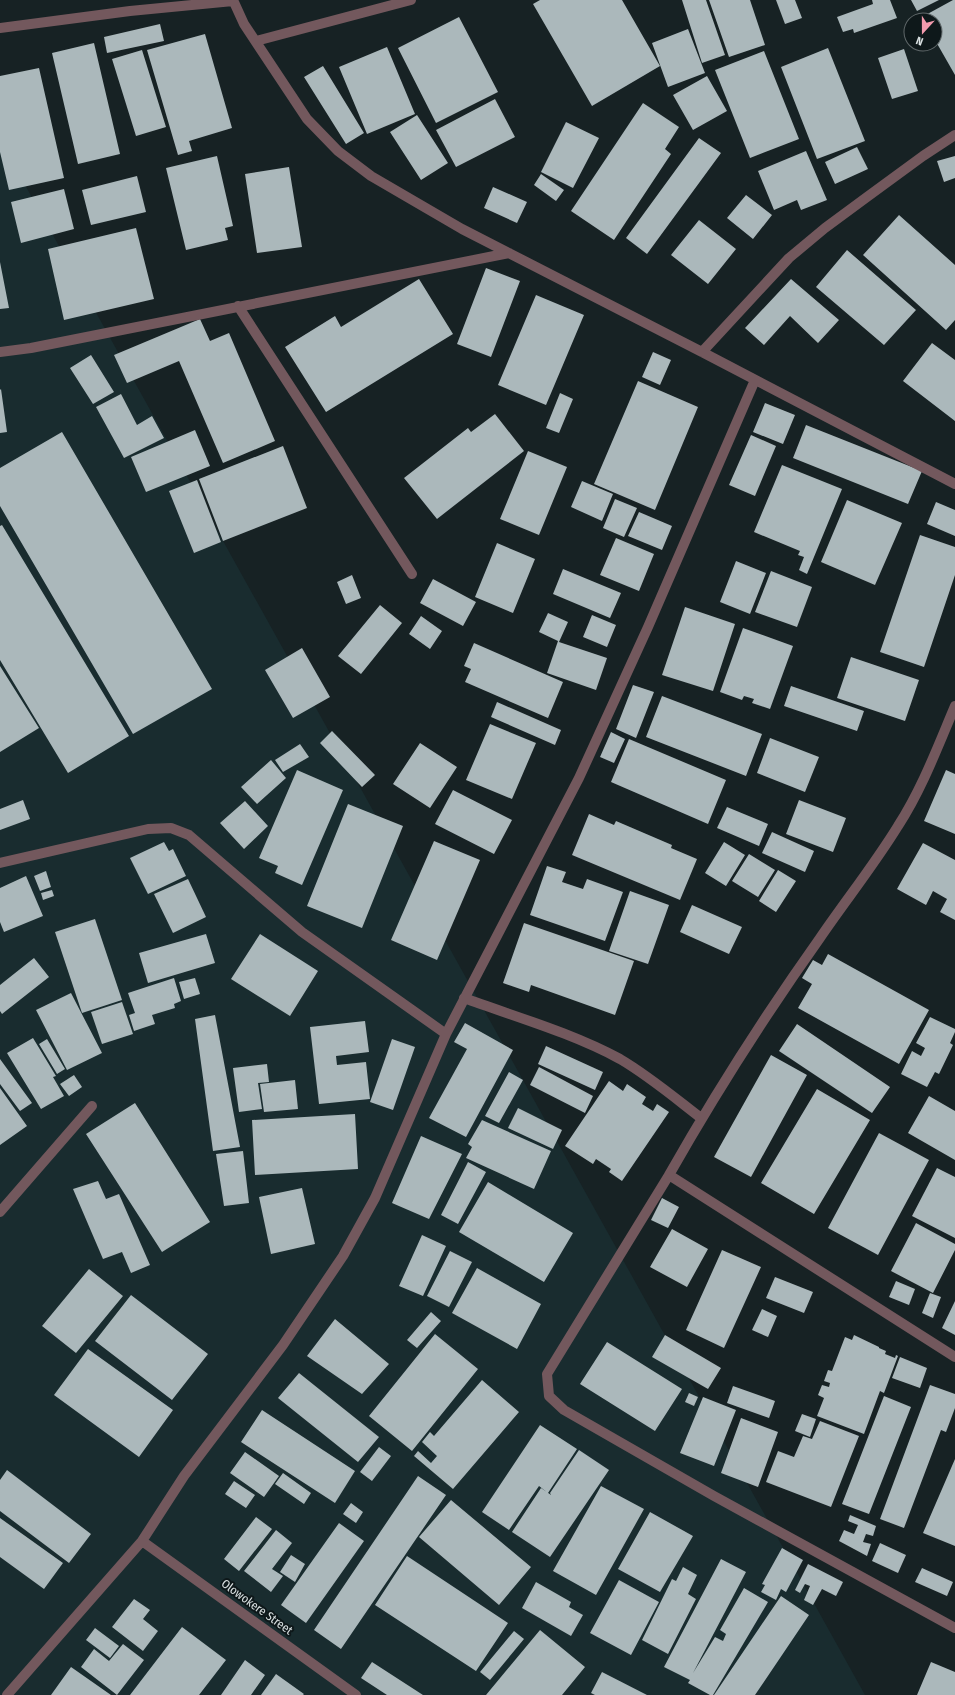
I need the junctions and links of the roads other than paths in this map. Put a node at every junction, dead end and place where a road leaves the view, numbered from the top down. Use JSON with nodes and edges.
{"nodes":[{"id":1,"x":233,"y":0,"type":"edge"},
{"id":2,"x":411,"y":0,"type":"edge"},
{"id":3,"x":0,"y":28,"type":"edge"},
{"id":4,"x":256,"y":41,"type":"junction"},
{"id":5,"x":955,"y":135,"type":"edge"},
{"id":6,"x":509,"y":253,"type":"junction"},
{"id":7,"x":238,"y":306,"type":"junction"},
{"id":8,"x":0,"y":352,"type":"edge"},
{"id":9,"x":702,"y":352,"type":"junction"},
{"id":10,"x":755,"y":380,"type":"junction"},
{"id":11,"x":955,"y":484,"type":"edge"},
{"id":12,"x":412,"y":574,"type":"dead end"},
{"id":13,"x":955,"y":706,"type":"edge"},
{"id":14,"x":0,"y":863,"type":"edge"},
{"id":15,"x":464,"y":998,"type":"junction"},
{"id":16,"x":446,"y":1034,"type":"junction"},
{"id":17,"x":92,"y":1106,"type":"dead end"},
{"id":18,"x":701,"y":1118,"type":"junction"},
{"id":19,"x":669,"y":1175,"type":"junction"},
{"id":20,"x":0,"y":1212,"type":"edge"},
{"id":21,"x":955,"y":1357,"type":"edge"},
{"id":22,"x":142,"y":1541,"type":"junction"},
{"id":23,"x":955,"y":1628,"type":"edge"},
{"id":24,"x":7,"y":1695,"type":"edge"},
{"id":25,"x":356,"y":1695,"type":"edge"}],
"edges":[{"from":1,"to":3,"type":"street"},
{"from":1,"to":4,"type":"street"},
{"from":2,"to":4,"type":"street"},
{"from":4,"to":6,"type":"street"},
{"from":5,"to":9,"type":"street"},
{"from":6,"to":7,"type":"street"},
{"from":6,"to":9,"type":"street"},
{"from":7,"to":8,"type":"street"},
{"from":7,"to":12,"type":"street"},
{"from":9,"to":10,"type":"street"},
{"from":10,"to":11,"type":"street"},
{"from":10,"to":15,"type":"street"},
{"from":13,"to":18,"type":"street"},
{"from":14,"to":16,"type":"street"},
{"from":15,"to":16,"type":"street"},
{"from":15,"to":18,"type":"street"},
{"from":16,"to":22,"type":"street"},
{"from":17,"to":20,"type":"street"},
{"from":18,"to":19,"type":"street"},
{"from":19,"to":21,"type":"street"},
{"from":19,"to":23,"type":"street"},
{"from":22,"to":24,"type":"street"},
{"from":22,"to":25,"type":"street","name":"Olowokere Street"}]}
